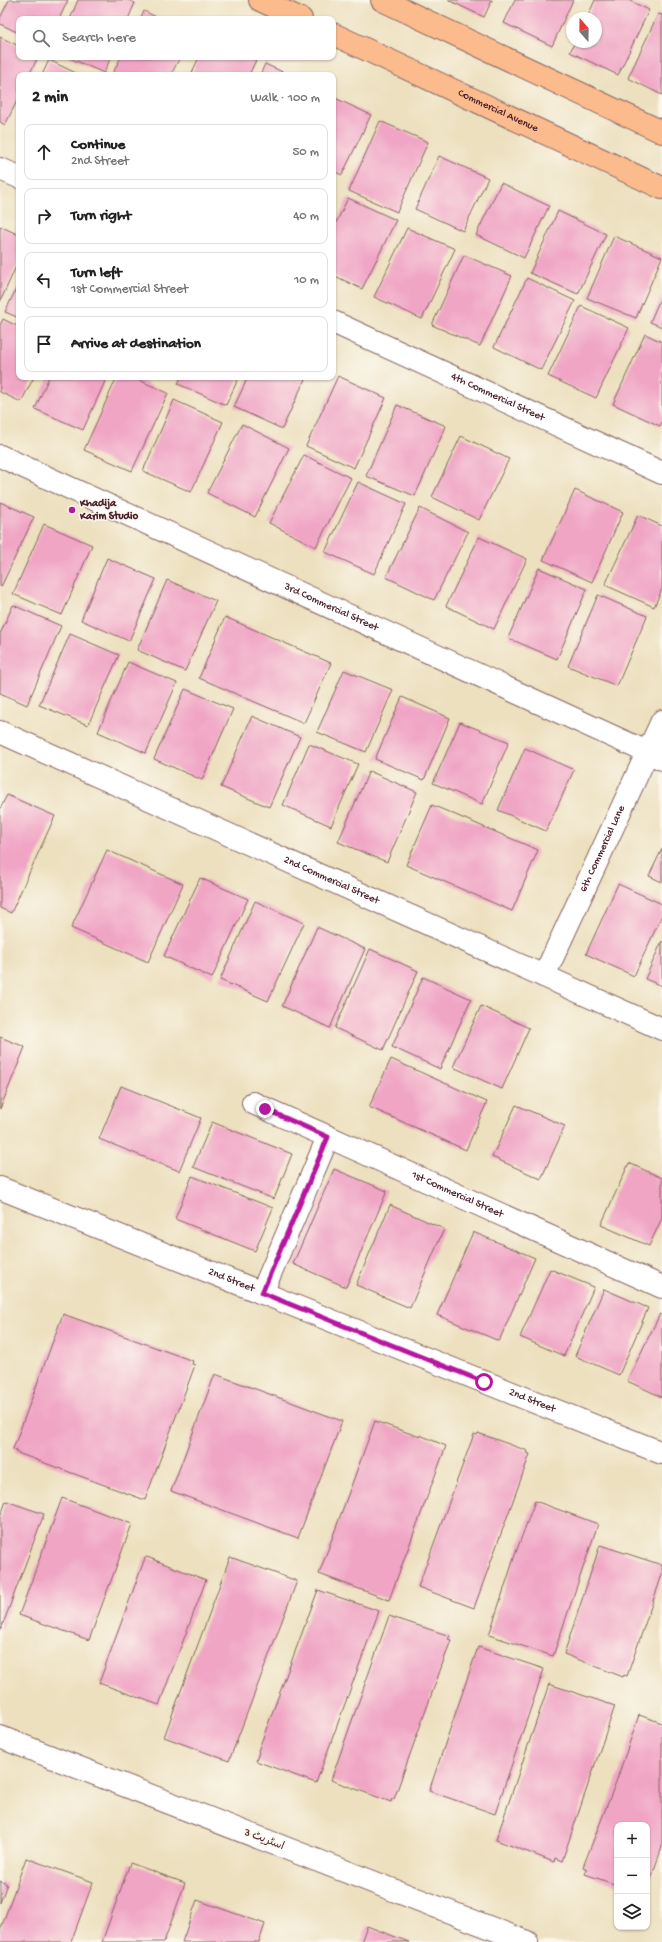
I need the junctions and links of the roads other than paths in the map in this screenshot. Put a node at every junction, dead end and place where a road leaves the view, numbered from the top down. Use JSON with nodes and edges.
{"nodes":[{"id":1,"x":260,"y":0,"type":"edge"},
{"id":2,"x":382,"y":0,"type":"edge"},
{"id":3,"x":295,"y":16,"type":"edge"},
{"id":4,"x":336,"y":35,"type":"edge"},
{"id":5,"x":662,"y":132,"type":"edge"},
{"id":6,"x":0,"y":169,"type":"edge"},
{"id":7,"x":16,"y":176,"type":"edge"},
{"id":8,"x":662,"y":188,"type":"edge"},
{"id":9,"x":336,"y":323,"type":"edge"},
{"id":10,"x":0,"y":456,"type":"edge"},
{"id":11,"x":662,"y":473,"type":"edge"},
{"id":12,"x":662,"y":721,"type":"edge"},
{"id":13,"x":0,"y":732,"type":"edge"},
{"id":14,"x":655,"y":755,"type":"edge"},
{"id":15,"x":544,"y":976,"type":"junction"},
{"id":16,"x":662,"y":1029,"type":"edge"},
{"id":17,"x":253,"y":1103,"type":"dead end"},
{"id":18,"x":328,"y":1137,"type":"junction"},
{"id":19,"x":0,"y":1188,"type":"edge"},
{"id":20,"x":662,"y":1286,"type":"edge"},
{"id":21,"x":262,"y":1293,"type":"junction"},
{"id":22,"x":662,"y":1453,"type":"edge"},
{"id":23,"x":0,"y":1737,"type":"edge"},
{"id":24,"x":527,"y":1942,"type":"edge"}],
"edges":[{"from":1,"to":3,"type":"main road"},
{"from":2,"to":5,"type":"main road"},
{"from":4,"to":8,"type":"main road","name":"Commercial Avenue"},
{"from":6,"to":7,"type":"street"},
{"from":9,"to":11,"type":"street","name":"4th Commercial Street"},
{"from":10,"to":14,"type":"street","name":"3rd Commercial Street"},
{"from":12,"to":14,"type":"street","name":"6th Commercial Lane"},
{"from":13,"to":15,"type":"street","name":"2nd Commercial Street"},
{"from":14,"to":15,"type":"street","name":"6th Commercial Lane"},
{"from":15,"to":16,"type":"street","name":"2nd Commercial Street"},
{"from":17,"to":18,"type":"street","name":"1st Commercial Street"},
{"from":18,"to":20,"type":"street","name":"1st Commercial Street"},
{"from":18,"to":21,"type":"street"},
{"from":19,"to":21,"type":"street","name":"2nd Street"},
{"from":21,"to":22,"type":"street","name":"2nd Street"},
{"from":23,"to":24,"type":"street","name":"اسٹریٹ 3"}]}
